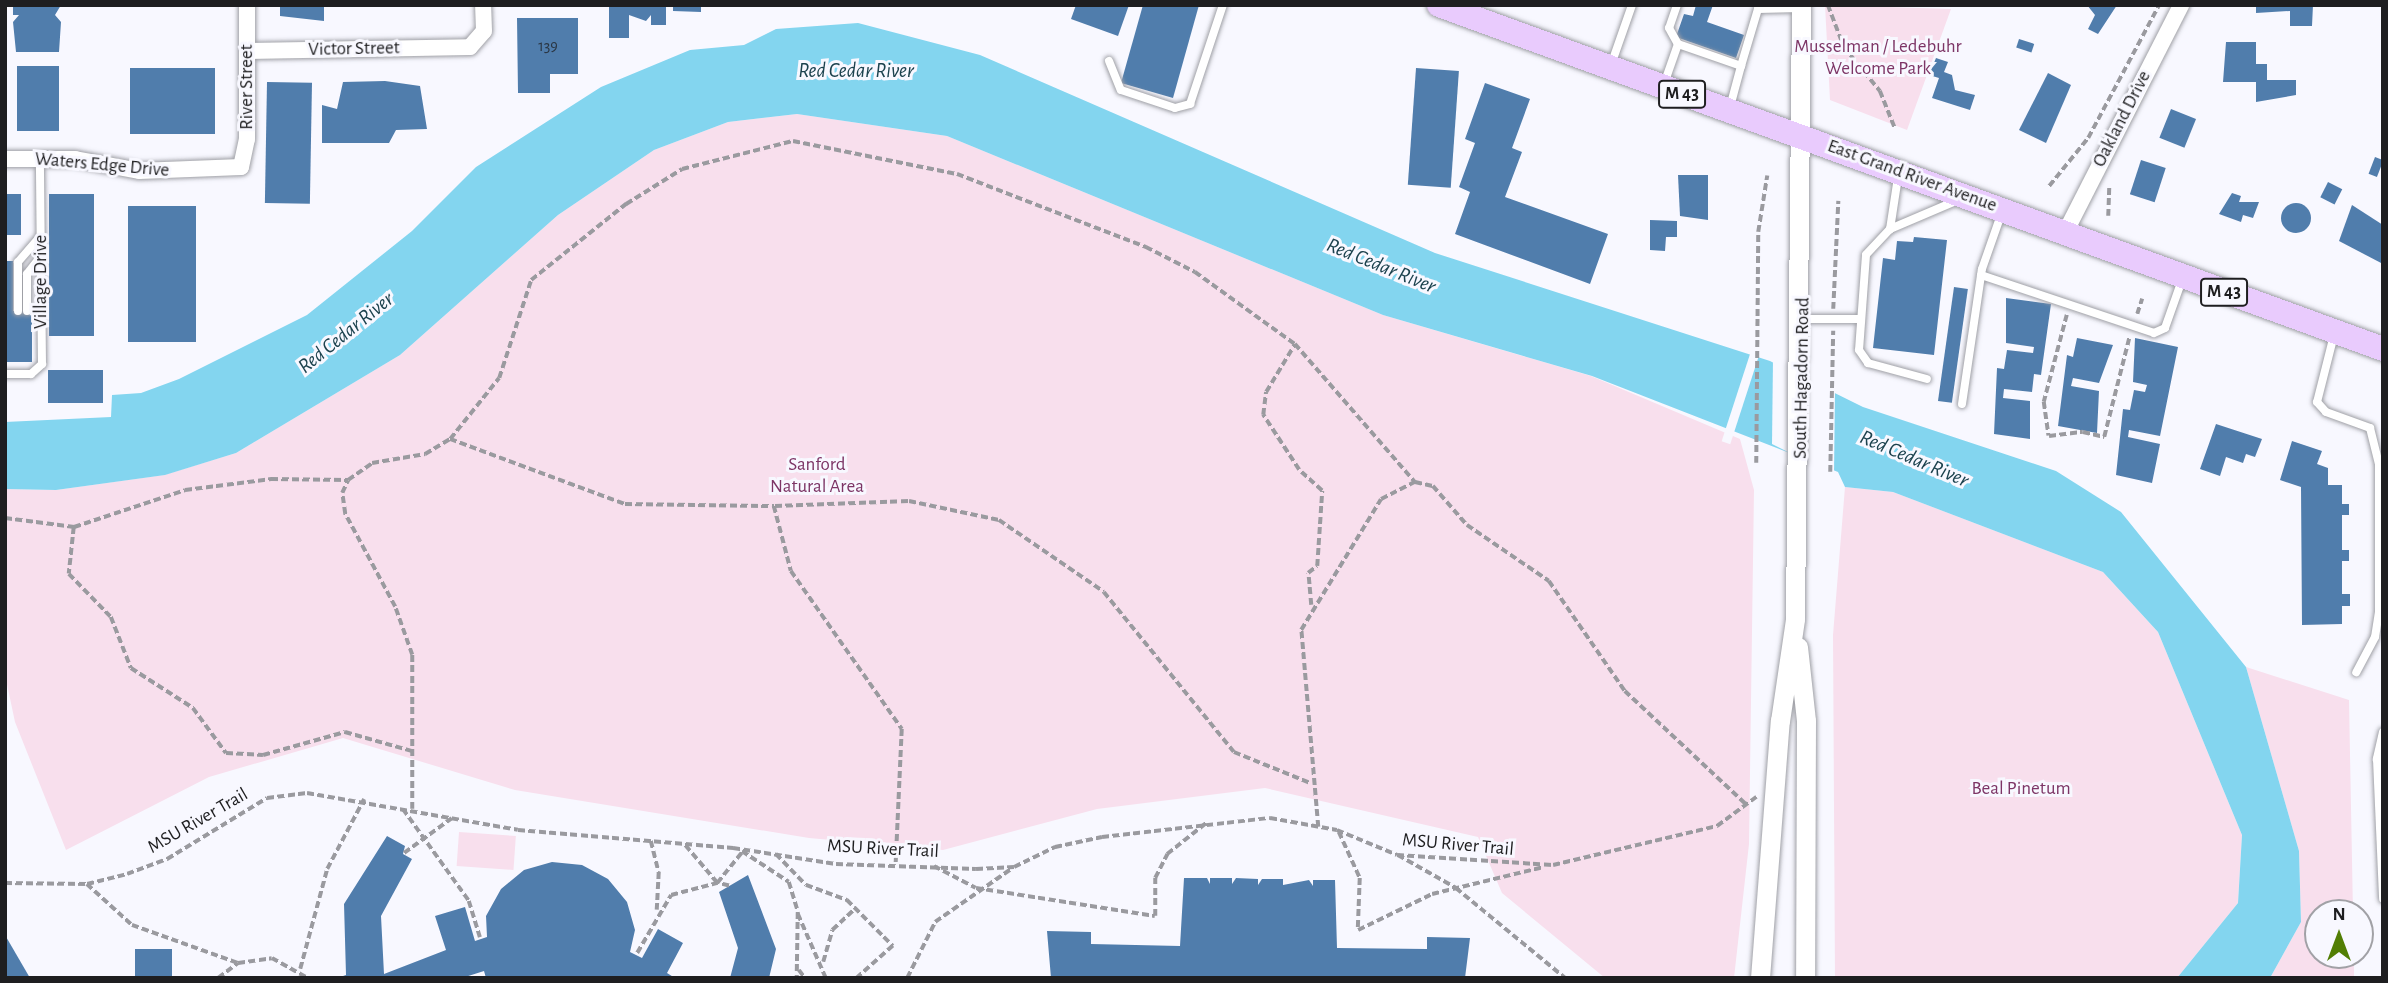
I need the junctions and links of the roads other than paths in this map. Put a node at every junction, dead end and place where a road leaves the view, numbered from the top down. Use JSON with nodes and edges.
{"nodes":[{"id":1,"x":247,"y":5,"type":"edge"},
{"id":2,"x":483,"y":5,"type":"edge"},
{"id":3,"x":1223,"y":5,"type":"edge"},
{"id":4,"x":1439,"y":5,"type":"edge"},
{"id":5,"x":1632,"y":5,"type":"edge"},
{"id":6,"x":1677,"y":5,"type":"edge"},
{"id":7,"x":2181,"y":5,"type":"edge"},
{"id":8,"x":1801,"y":6,"type":"edge"},
{"id":9,"x":1678,"y":44,"type":"junction"},
{"id":10,"x":248,"y":51,"type":"junction"},
{"id":11,"x":1109,"y":61,"type":"dead end"},
{"id":12,"x":1741,"y":66,"type":"junction"},
{"id":13,"x":1610,"y":67,"type":"junction"},
{"id":14,"x":1663,"y":87,"type":"junction"},
{"id":15,"x":1729,"y":111,"type":"junction"},
{"id":16,"x":1803,"y":137,"type":"junction"},
{"id":17,"x":5,"y":159,"type":"edge"},
{"id":18,"x":40,"y":159,"type":"junction"},
{"id":19,"x":241,"y":167,"type":"joint"},
{"id":20,"x":1899,"y":171,"type":"junction"},
{"id":21,"x":1967,"y":196,"type":"junction"},
{"id":22,"x":2003,"y":209,"type":"junction"},
{"id":23,"x":1890,"y":229,"type":"junction"},
{"id":24,"x":2065,"y":233,"type":"junction"},
{"id":25,"x":41,"y":236,"type":"junction"},
{"id":26,"x":41,"y":256,"type":"junction"},
{"id":27,"x":1981,"y":275,"type":"junction"},
{"id":28,"x":2183,"y":277,"type":"junction"},
{"id":29,"x":1802,"y":319,"type":"junction"},
{"id":30,"x":1859,"y":319,"type":"junction"},
{"id":31,"x":2334,"y":332,"type":"junction"},
{"id":32,"x":2383,"y":349,"type":"edge"},
{"id":33,"x":5,"y":374,"type":"edge"},
{"id":34,"x":1927,"y":379,"type":"dead end"},
{"id":35,"x":1962,"y":404,"type":"dead end"},
{"id":36,"x":1795,"y":619,"type":"junction"},
{"id":37,"x":2356,"y":671,"type":"dead end"},
{"id":38,"x":2383,"y":732,"type":"edge"},
{"id":39,"x":2383,"y":899,"type":"edge"},
{"id":40,"x":1759,"y":978,"type":"edge"},
{"id":41,"x":1805,"y":978,"type":"edge"}],
"edges":[{"from":1,"to":10,"type":"street","name":"River Street"},
{"from":2,"to":10,"type":"street","name":"Victor Street"},
{"from":3,"to":11,"type":"lane"},
{"from":4,"to":13,"type":"main road","name":"East Grand River Avenue","number":"M 43"},
{"from":5,"to":13,"type":"lane"},
{"from":6,"to":9,"type":"lane"},
{"from":7,"to":24,"type":"street","name":"Oakland Drive"},
{"from":8,"to":12,"type":"lane"},
{"from":8,"to":16,"type":"street","name":"South Hagadorn Road"},
{"from":9,"to":12,"type":"lane"},
{"from":9,"to":14,"type":"lane"},
{"from":10,"to":19,"type":"street","name":"River Street"},
{"from":12,"to":15,"type":"lane"},
{"from":13,"to":14,"type":"main road","name":"East Grand River Avenue","number":"M 43"},
{"from":14,"to":15,"type":"main road","name":"East Grand River Avenue","number":"M 43"},
{"from":15,"to":16,"type":"main road","name":"East Grand River Avenue","number":"M 43"},
{"from":16,"to":20,"type":"main road","name":"East Grand River Avenue","number":"M 43"},
{"from":16,"to":29,"type":"street","name":"South Hagadorn Road"},
{"from":17,"to":18,"type":"street","name":"Waters Edge Drive"},
{"from":18,"to":19,"type":"street","name":"Waters Edge Drive"},
{"from":18,"to":25,"type":"lane","name":"Village Drive"},
{"from":20,"to":21,"type":"main road","name":"East Grand River Avenue","number":"M 43"},
{"from":20,"to":23,"type":"lane"},
{"from":21,"to":22,"type":"main road","name":"East Grand River Avenue","number":"M 43"},
{"from":21,"to":23,"type":"lane"},
{"from":22,"to":24,"type":"main road","name":"East Grand River Avenue","number":"M 43"},
{"from":22,"to":27,"type":"lane"},
{"from":23,"to":30,"type":"lane"},
{"from":24,"to":28,"type":"main road","name":"East Grand River Avenue","number":"M 43"},
{"from":25,"to":26,"type":"lane","name":"Village Drive"},
{"from":25,"to":26,"type":"lane"},
{"from":26,"to":33,"type":"lane","name":"Village Drive"},
{"from":27,"to":28,"type":"lane"},
{"from":27,"to":35,"type":"lane"},
{"from":28,"to":31,"type":"main road","name":"East Grand River Avenue","number":"M 43"},
{"from":29,"to":30,"type":"lane"},
{"from":29,"to":36,"type":"street","name":"South Hagadorn Road"},
{"from":30,"to":34,"type":"lane"},
{"from":31,"to":32,"type":"main road","name":"East Grand River Avenue","number":"M 43"},
{"from":31,"to":37,"type":"lane"},
{"from":36,"to":40,"type":"street","name":"South Hagadorn Road"},
{"from":36,"to":41,"type":"street","name":"South Hagadorn Road"},
{"from":38,"to":39,"type":"lane"}]}
